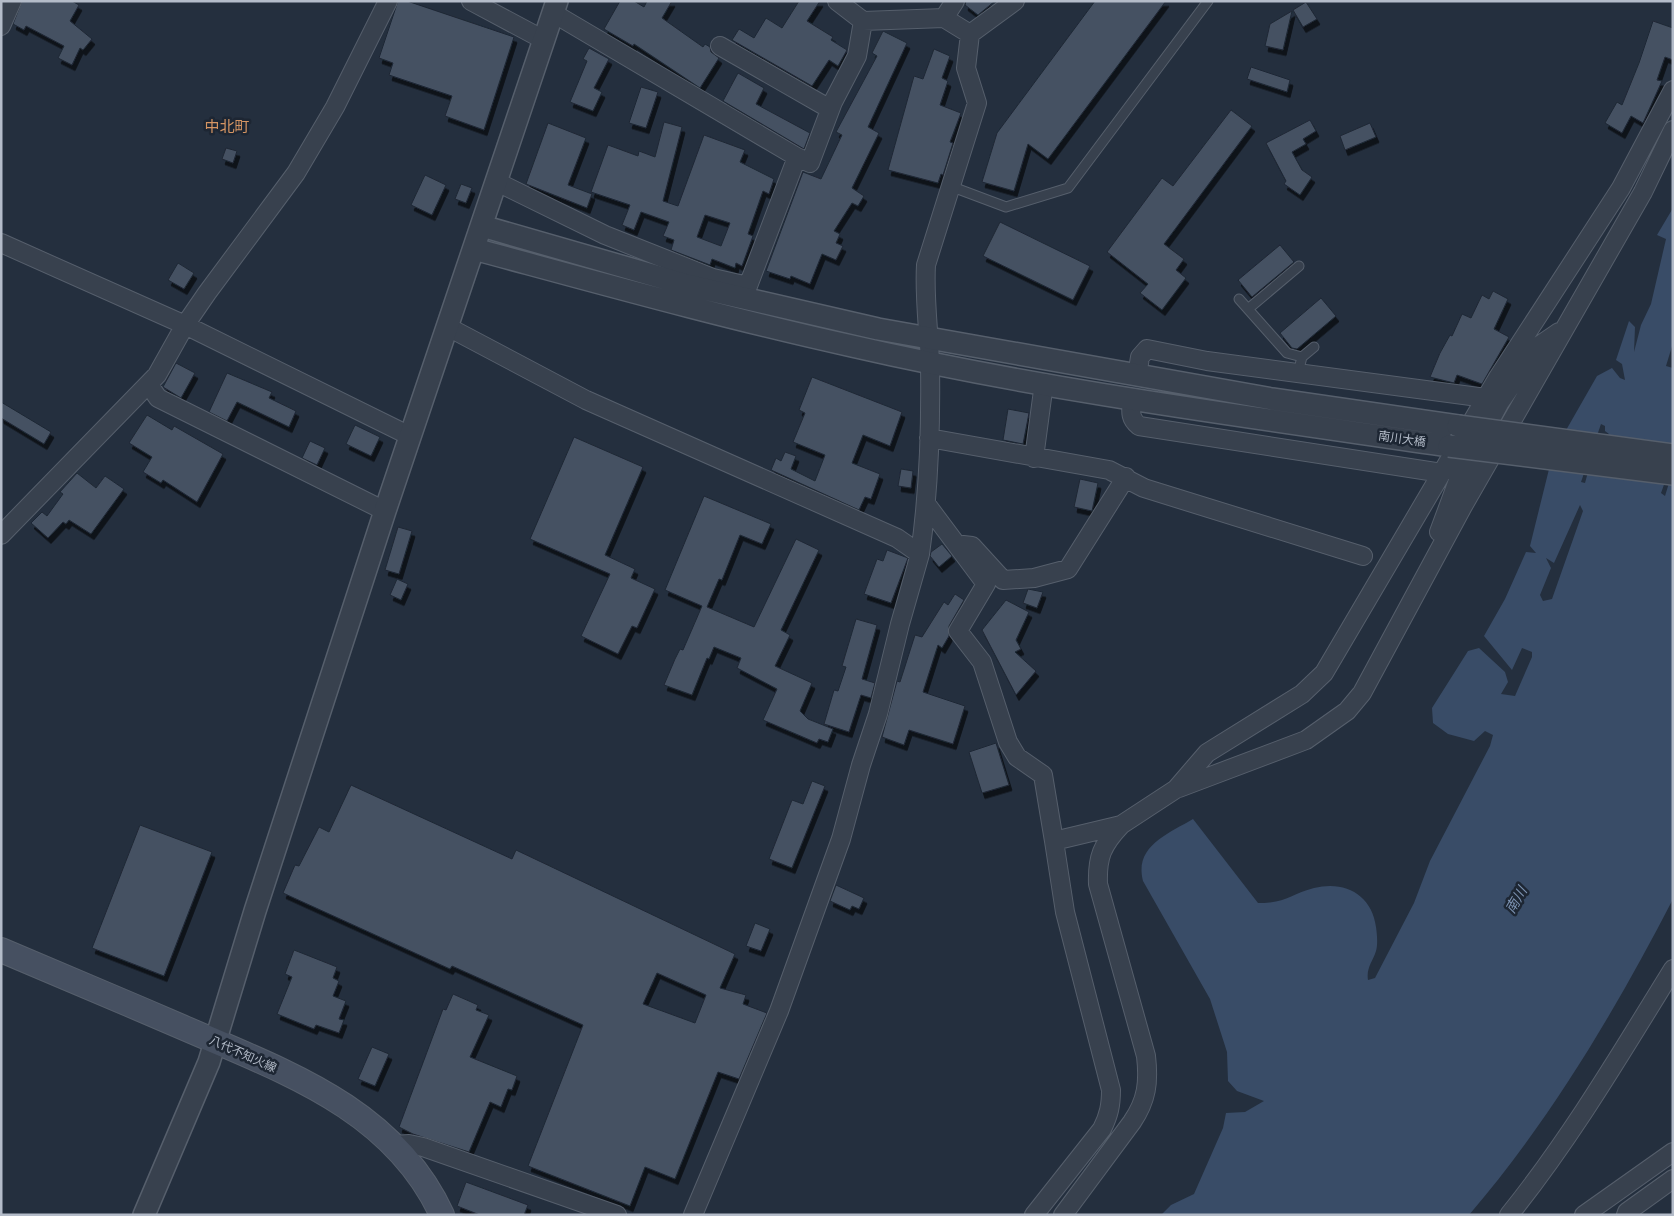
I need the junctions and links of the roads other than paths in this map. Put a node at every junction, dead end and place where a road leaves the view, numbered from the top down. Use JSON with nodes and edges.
{"nodes":[{"id":1,"x":12,"y":1,"type":"edge"},
{"id":2,"x":388,"y":1,"type":"edge"},
{"id":3,"x":471,"y":1,"type":"edge"},
{"id":4,"x":837,"y":1,"type":"edge"},
{"id":5,"x":955,"y":1,"type":"edge"},
{"id":6,"x":1014,"y":1,"type":"edge"},
{"id":7,"x":1208,"y":1,"type":"edge"},
{"id":8,"x":555,"y":7,"type":"edge"},
{"id":9,"x":944,"y":18,"type":"junction"},
{"id":10,"x":863,"y":21,"type":"junction"},
{"id":11,"x":1,"y":26,"type":"edge"},
{"id":12,"x":970,"y":34,"type":"junction"},
{"id":13,"x":544,"y":40,"type":"junction"},
{"id":14,"x":720,"y":46,"type":"dead end"},
{"id":15,"x":1673,"y":90,"type":"edge"},
{"id":16,"x":830,"y":109,"type":"junction"},
{"id":17,"x":1673,"y":130,"type":"edge"},
{"id":18,"x":797,"y":157,"type":"junction"},
{"id":19,"x":498,"y":182,"type":"junction"},
{"id":20,"x":950,"y":186,"type":"junction"},
{"id":21,"x":482,"y":226,"type":"junction"},
{"id":22,"x":1,"y":243,"type":"edge"},
{"id":23,"x":474,"y":249,"type":"junction"},
{"id":24,"x":1299,"y":266,"type":"dead end"},
{"id":25,"x":692,"y":278,"type":"junction"},
{"id":26,"x":746,"y":292,"type":"junction"},
{"id":27,"x":1238,"y":299,"type":"dead end"},
{"id":28,"x":1248,"y":309,"type":"junction"},
{"id":29,"x":185,"y":325,"type":"junction"},
{"id":30,"x":448,"y":326,"type":"junction"},
{"id":31,"x":928,"y":339,"type":"junction"},
{"id":32,"x":1314,"y":347,"type":"dead end"},
{"id":33,"x":930,"y":363,"type":"junction"},
{"id":34,"x":1300,"y":365,"type":"junction"},
{"id":35,"x":1137,"y":376,"type":"junction"},
{"id":36,"x":1044,"y":383,"type":"junction"},
{"id":37,"x":149,"y":385,"type":"junction"},
{"id":38,"x":1132,"y":398,"type":"junction"},
{"id":39,"x":1486,"y":398,"type":"junction"},
{"id":40,"x":410,"y":436,"type":"junction"},
{"id":41,"x":929,"y":438,"type":"junction"},
{"id":42,"x":1673,"y":455,"type":"edge"},
{"id":43,"x":1034,"y":458,"type":"junction"},
{"id":44,"x":1442,"y":473,"type":"junction"},
{"id":45,"x":1673,"y":474,"type":"edge"},
{"id":46,"x":1126,"y":477,"type":"junction"},
{"id":47,"x":927,"y":504,"type":"junction"},
{"id":48,"x":385,"y":511,"type":"junction"},
{"id":49,"x":1,"y":536,"type":"edge"},
{"id":50,"x":959,"y":545,"type":"junction"},
{"id":51,"x":920,"y":554,"type":"junction"},
{"id":52,"x":1363,"y":556,"type":"dead end"},
{"id":53,"x":1176,"y":789,"type":"junction"},
{"id":54,"x":1121,"y":825,"type":"junction"},
{"id":55,"x":1054,"y":841,"type":"junction"},
{"id":56,"x":1,"y":950,"type":"edge"},
{"id":57,"x":1673,"y":969,"type":"edge"},
{"id":58,"x":215,"y":1041,"type":"junction"},
{"id":59,"x":394,"y":1145,"type":"junction"},
{"id":60,"x":1673,"y":1152,"type":"edge"},
{"id":61,"x":1673,"y":1179,"type":"edge"},
{"id":62,"x":434,"y":1210,"type":"edge"},
{"id":63,"x":144,"y":1215,"type":"edge"},
{"id":64,"x":617,"y":1215,"type":"edge"},
{"id":65,"x":693,"y":1215,"type":"edge"},
{"id":66,"x":1034,"y":1215,"type":"edge"},
{"id":67,"x":1063,"y":1215,"type":"edge"},
{"id":68,"x":1509,"y":1215,"type":"edge"},
{"id":69,"x":1584,"y":1215,"type":"edge"},
{"id":70,"x":1626,"y":1215,"type":"edge"}],
"edges":[{"from":1,"to":11,"type":"street"},
{"from":2,"to":29,"type":"street"},
{"from":3,"to":13,"type":"street"},
{"from":4,"to":10,"type":"street"},
{"from":5,"to":9,"type":"street"},
{"from":6,"to":12,"type":"street"},
{"from":7,"to":20,"type":"lane"},
{"from":8,"to":13,"type":"street"},
{"from":8,"to":18,"type":"street"},
{"from":9,"to":10,"type":"street"},
{"from":9,"to":12,"type":"street"},
{"from":10,"to":16,"type":"street"},
{"from":12,"to":20,"type":"street"},
{"from":13,"to":19,"type":"street"},
{"from":14,"to":16,"type":"street"},
{"from":15,"to":39,"type":"street"},
{"from":16,"to":18,"type":"street"},
{"from":17,"to":53,"type":"street"},
{"from":18,"to":26,"type":"street"},
{"from":19,"to":21,"type":"street"},
{"from":19,"to":25,"type":"street"},
{"from":20,"to":31,"type":"street"},
{"from":21,"to":23,"type":"street"},
{"from":21,"to":25,"type":"street"},
{"from":22,"to":29,"type":"street"},
{"from":23,"to":30,"type":"street"},
{"from":23,"to":33,"type":"street","name":"南川大橋"},
{"from":24,"to":28,"type":"lane"},
{"from":25,"to":26,"type":"street"},
{"from":26,"to":31,"type":"street"},
{"from":27,"to":28,"type":"lane"},
{"from":28,"to":34,"type":"lane"},
{"from":29,"to":37,"type":"street"},
{"from":29,"to":40,"type":"street"},
{"from":30,"to":40,"type":"street"},
{"from":30,"to":51,"type":"street"},
{"from":31,"to":33,"type":"street"},
{"from":31,"to":35,"type":"street"},
{"from":32,"to":34,"type":"lane"},
{"from":33,"to":36,"type":"street","name":"南川大橋"},
{"from":33,"to":41,"type":"street"},
{"from":34,"to":35,"type":"street"},
{"from":34,"to":39,"type":"street"},
{"from":35,"to":42,"type":"street","bridge":true},
{"from":36,"to":38,"type":"street","name":"南川大橋"},
{"from":36,"to":43,"type":"street"},
{"from":37,"to":48,"type":"street"},
{"from":37,"to":49,"type":"street"},
{"from":38,"to":44,"type":"street"},
{"from":38,"to":45,"type":"street","name":"南川大橋","bridge":true},
{"from":39,"to":44,"type":"street"},
{"from":40,"to":48,"type":"street"},
{"from":41,"to":43,"type":"street"},
{"from":41,"to":47,"type":"street"},
{"from":43,"to":46,"type":"street"},
{"from":44,"to":53,"type":"street"},
{"from":46,"to":50,"type":"street"},
{"from":46,"to":52,"type":"street"},
{"from":47,"to":50,"type":"street"},
{"from":47,"to":51,"type":"street"},
{"from":48,"to":58,"type":"street"},
{"from":50,"to":55,"type":"street"},
{"from":51,"to":65,"type":"street"},
{"from":53,"to":54,"type":"street"},
{"from":54,"to":55,"type":"street"},
{"from":54,"to":67,"type":"street"},
{"from":55,"to":66,"type":"street"},
{"from":56,"to":58,"type":"main road","name":"八代不知火線"},
{"from":57,"to":68,"type":"street"},
{"from":58,"to":59,"type":"main road","name":"八代不知火線"},
{"from":58,"to":63,"type":"street"},
{"from":59,"to":62,"type":"main road","name":"八代不知火線"},
{"from":59,"to":64,"type":"street"},
{"from":60,"to":69,"type":"street"},
{"from":61,"to":70,"type":"street"}]}
